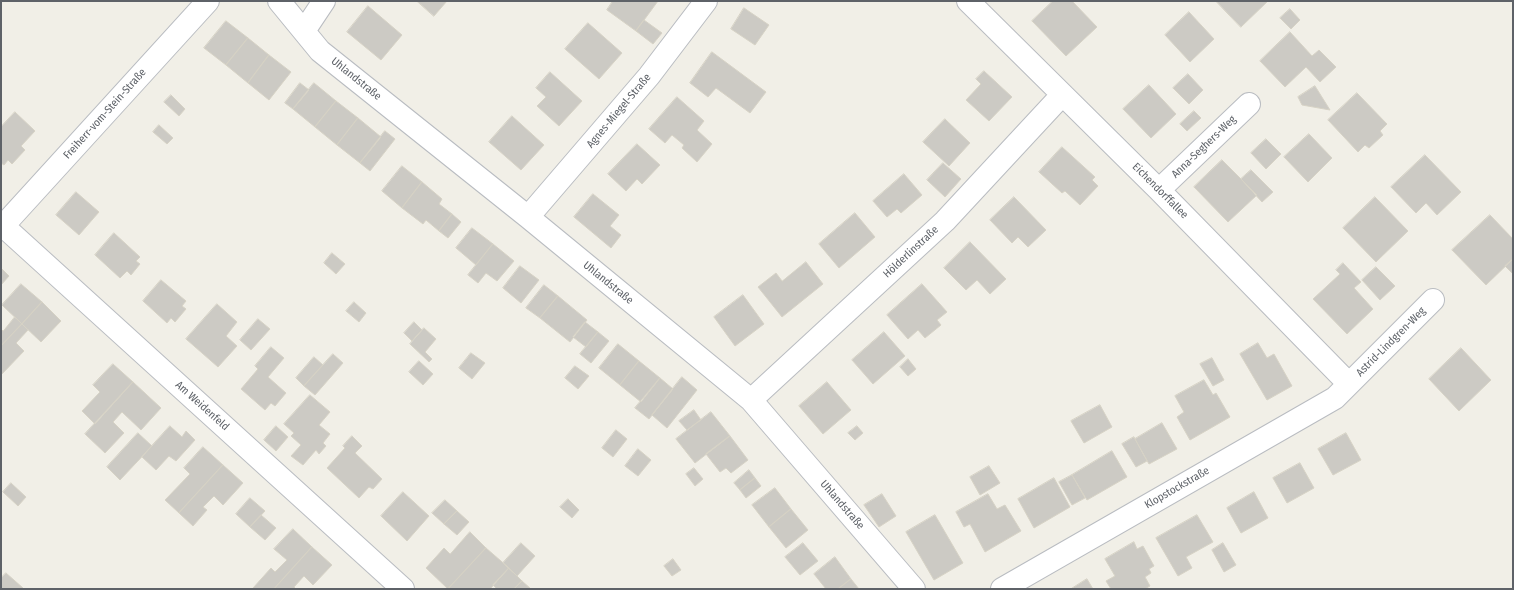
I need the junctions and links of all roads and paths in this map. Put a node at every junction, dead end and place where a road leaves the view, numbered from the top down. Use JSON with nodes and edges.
{"nodes":[{"id":1,"x":208,"y":1,"type":"edge"},
{"id":2,"x":279,"y":1,"type":"edge"},
{"id":3,"x":324,"y":1,"type":"edge"},
{"id":4,"x":706,"y":1,"type":"edge"},
{"id":5,"x":968,"y":1,"type":"edge"},
{"id":6,"x":304,"y":31,"type":"junction"},
{"id":7,"x":1062,"y":94,"type":"junction"},
{"id":8,"x":1249,"y":104,"type":"dead end"},
{"id":9,"x":1159,"y":190,"type":"junction"},
{"id":10,"x":528,"y":217,"type":"junction"},
{"id":11,"x":2,"y":225,"type":"edge"},
{"id":12,"x":1433,"y":300,"type":"dead end"},
{"id":13,"x":1349,"y":384,"type":"junction"},
{"id":14,"x":751,"y":400,"type":"junction"},
{"id":15,"x":403,"y":589,"type":"edge"},
{"id":16,"x":914,"y":589,"type":"edge"},
{"id":17,"x":1002,"y":589,"type":"edge"}],
"edges":[{"from":1,"to":11,"type":"street","name":"Freiherr-vom-Stein-Straße"},
{"from":2,"to":6,"type":"street","name":"Uhlandstraße"},
{"from":3,"to":6,"type":"street"},
{"from":4,"to":10,"type":"street","name":"Agnes-Miegel-Straße"},
{"from":5,"to":7,"type":"street","name":"Eichendorffallee"},
{"from":6,"to":10,"type":"street","name":"Uhlandstraße"},
{"from":7,"to":9,"type":"street","name":"Eichendorffallee"},
{"from":7,"to":14,"type":"street","name":"Hölderlinstraße"},
{"from":8,"to":9,"type":"street","name":"Anna-Seghers-Weg"},
{"from":9,"to":13,"type":"street","name":"Eichendorffallee"},
{"from":10,"to":14,"type":"street","name":"Uhlandstraße"},
{"from":11,"to":15,"type":"street","name":"Am Weidenfeld"},
{"from":12,"to":13,"type":"street","name":"Astrid-Lindgren-Weg"},
{"from":13,"to":17,"type":"street","name":"Klopstockstraße"},
{"from":14,"to":16,"type":"street","name":"Uhlandstraße"}]}
